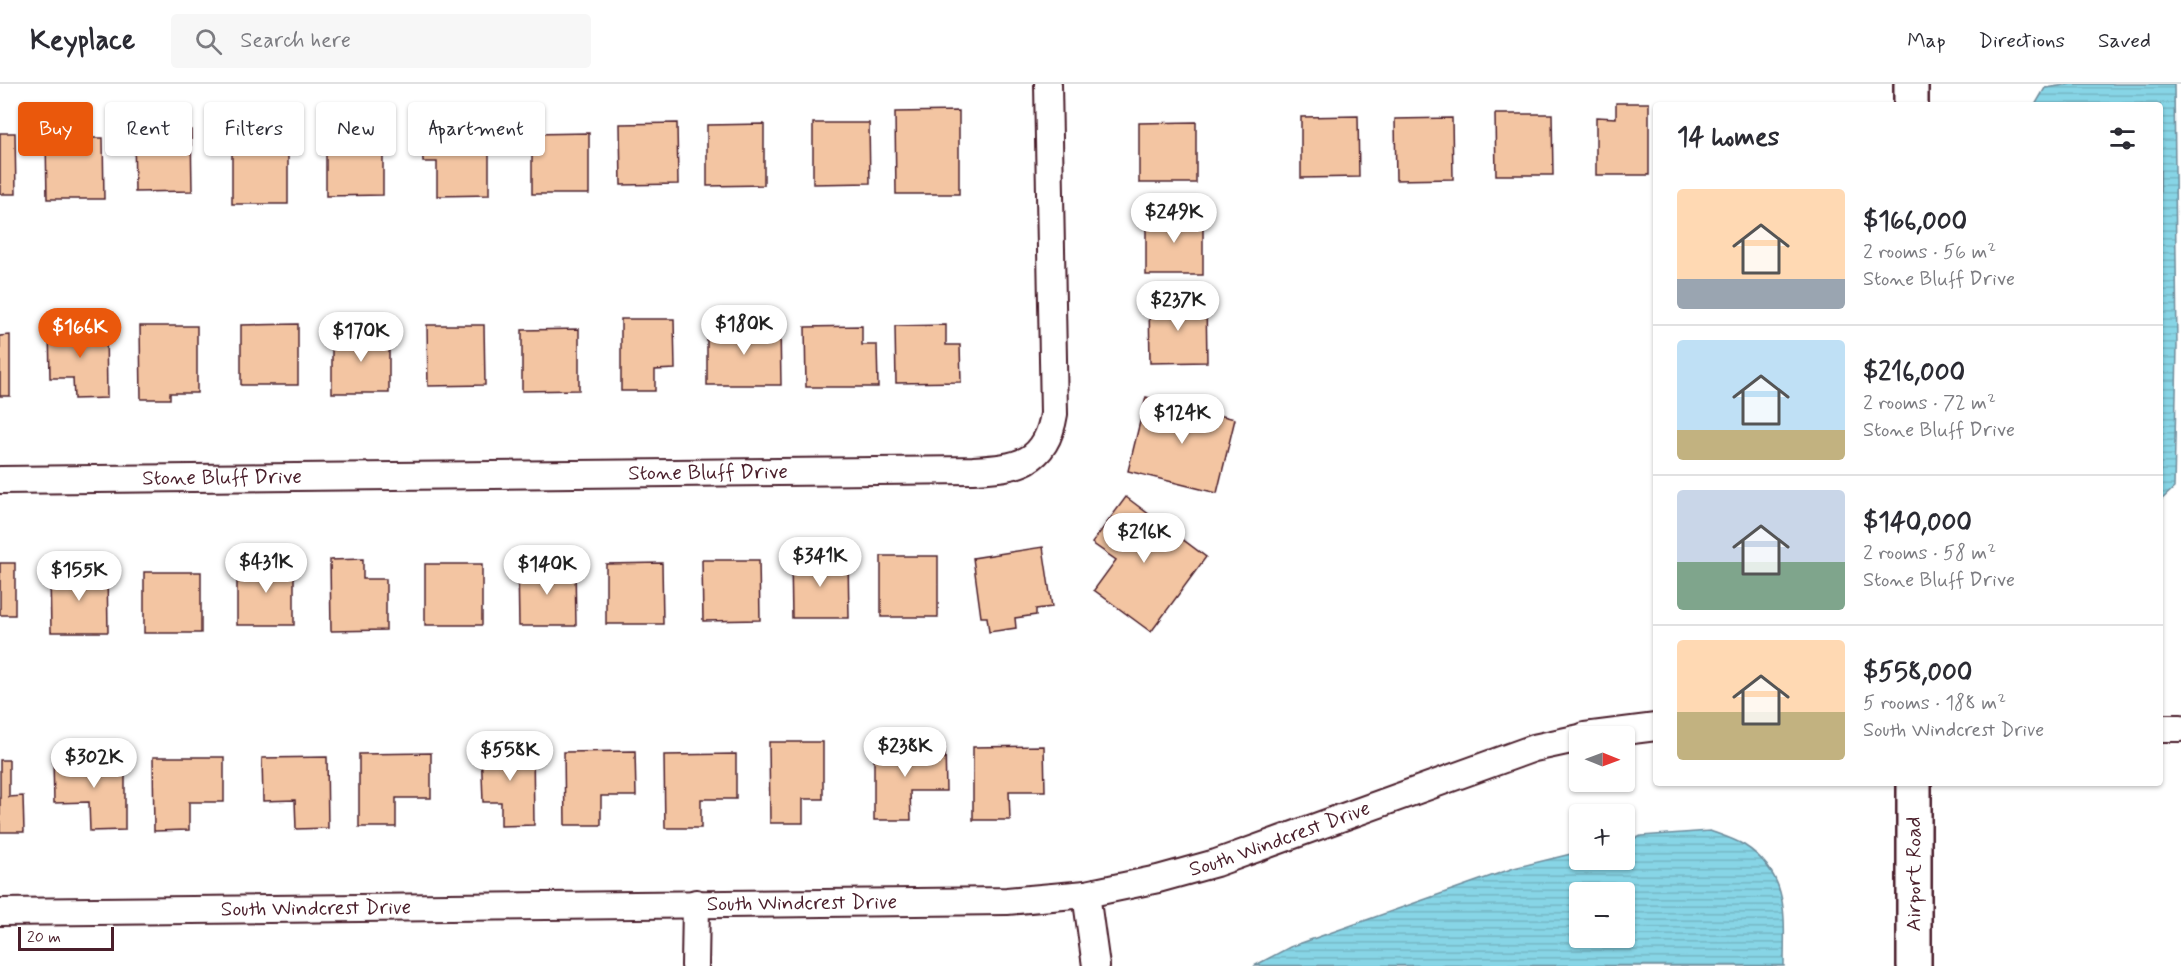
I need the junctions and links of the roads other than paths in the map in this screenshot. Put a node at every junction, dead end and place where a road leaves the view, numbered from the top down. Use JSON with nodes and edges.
{"nodes":[{"id":1,"x":1048,"y":84,"type":"edge"},
{"id":2,"x":1911,"y":84,"type":"edge"},
{"id":3,"x":1911,"y":102,"type":"edge"},
{"id":4,"x":0,"y":480,"type":"edge"},
{"id":5,"x":1653,"y":727,"type":"edge"},
{"id":6,"x":2163,"y":728,"type":"edge"},
{"id":7,"x":2181,"y":728,"type":"edge"},
{"id":8,"x":1635,"y":730,"type":"edge"},
{"id":9,"x":1569,"y":740,"type":"edge"},
{"id":10,"x":1914,"y":786,"type":"edge"},
{"id":11,"x":1086,"y":894,"type":"junction"},
{"id":12,"x":696,"y":903,"type":"junction"},
{"id":13,"x":0,"y":912,"type":"edge"},
{"id":14,"x":695,"y":966,"type":"edge"},
{"id":15,"x":1096,"y":966,"type":"edge"},
{"id":16,"x":1914,"y":966,"type":"edge"}],
"edges":[{"from":1,"to":4,"type":"street","name":"Stone Bluff Drive"},
{"from":2,"to":3,"type":"main road"},
{"from":5,"to":8,"type":"street"},
{"from":6,"to":7,"type":"street"},
{"from":9,"to":11,"type":"street","name":"South Windcrest Drive"},
{"from":10,"to":16,"type":"main road","name":"Airport Road"},
{"from":11,"to":12,"type":"street","name":"South Windcrest Drive"},
{"from":11,"to":15,"type":"street"},
{"from":12,"to":13,"type":"street","name":"South Windcrest Drive"},
{"from":12,"to":14,"type":"street"}]}
